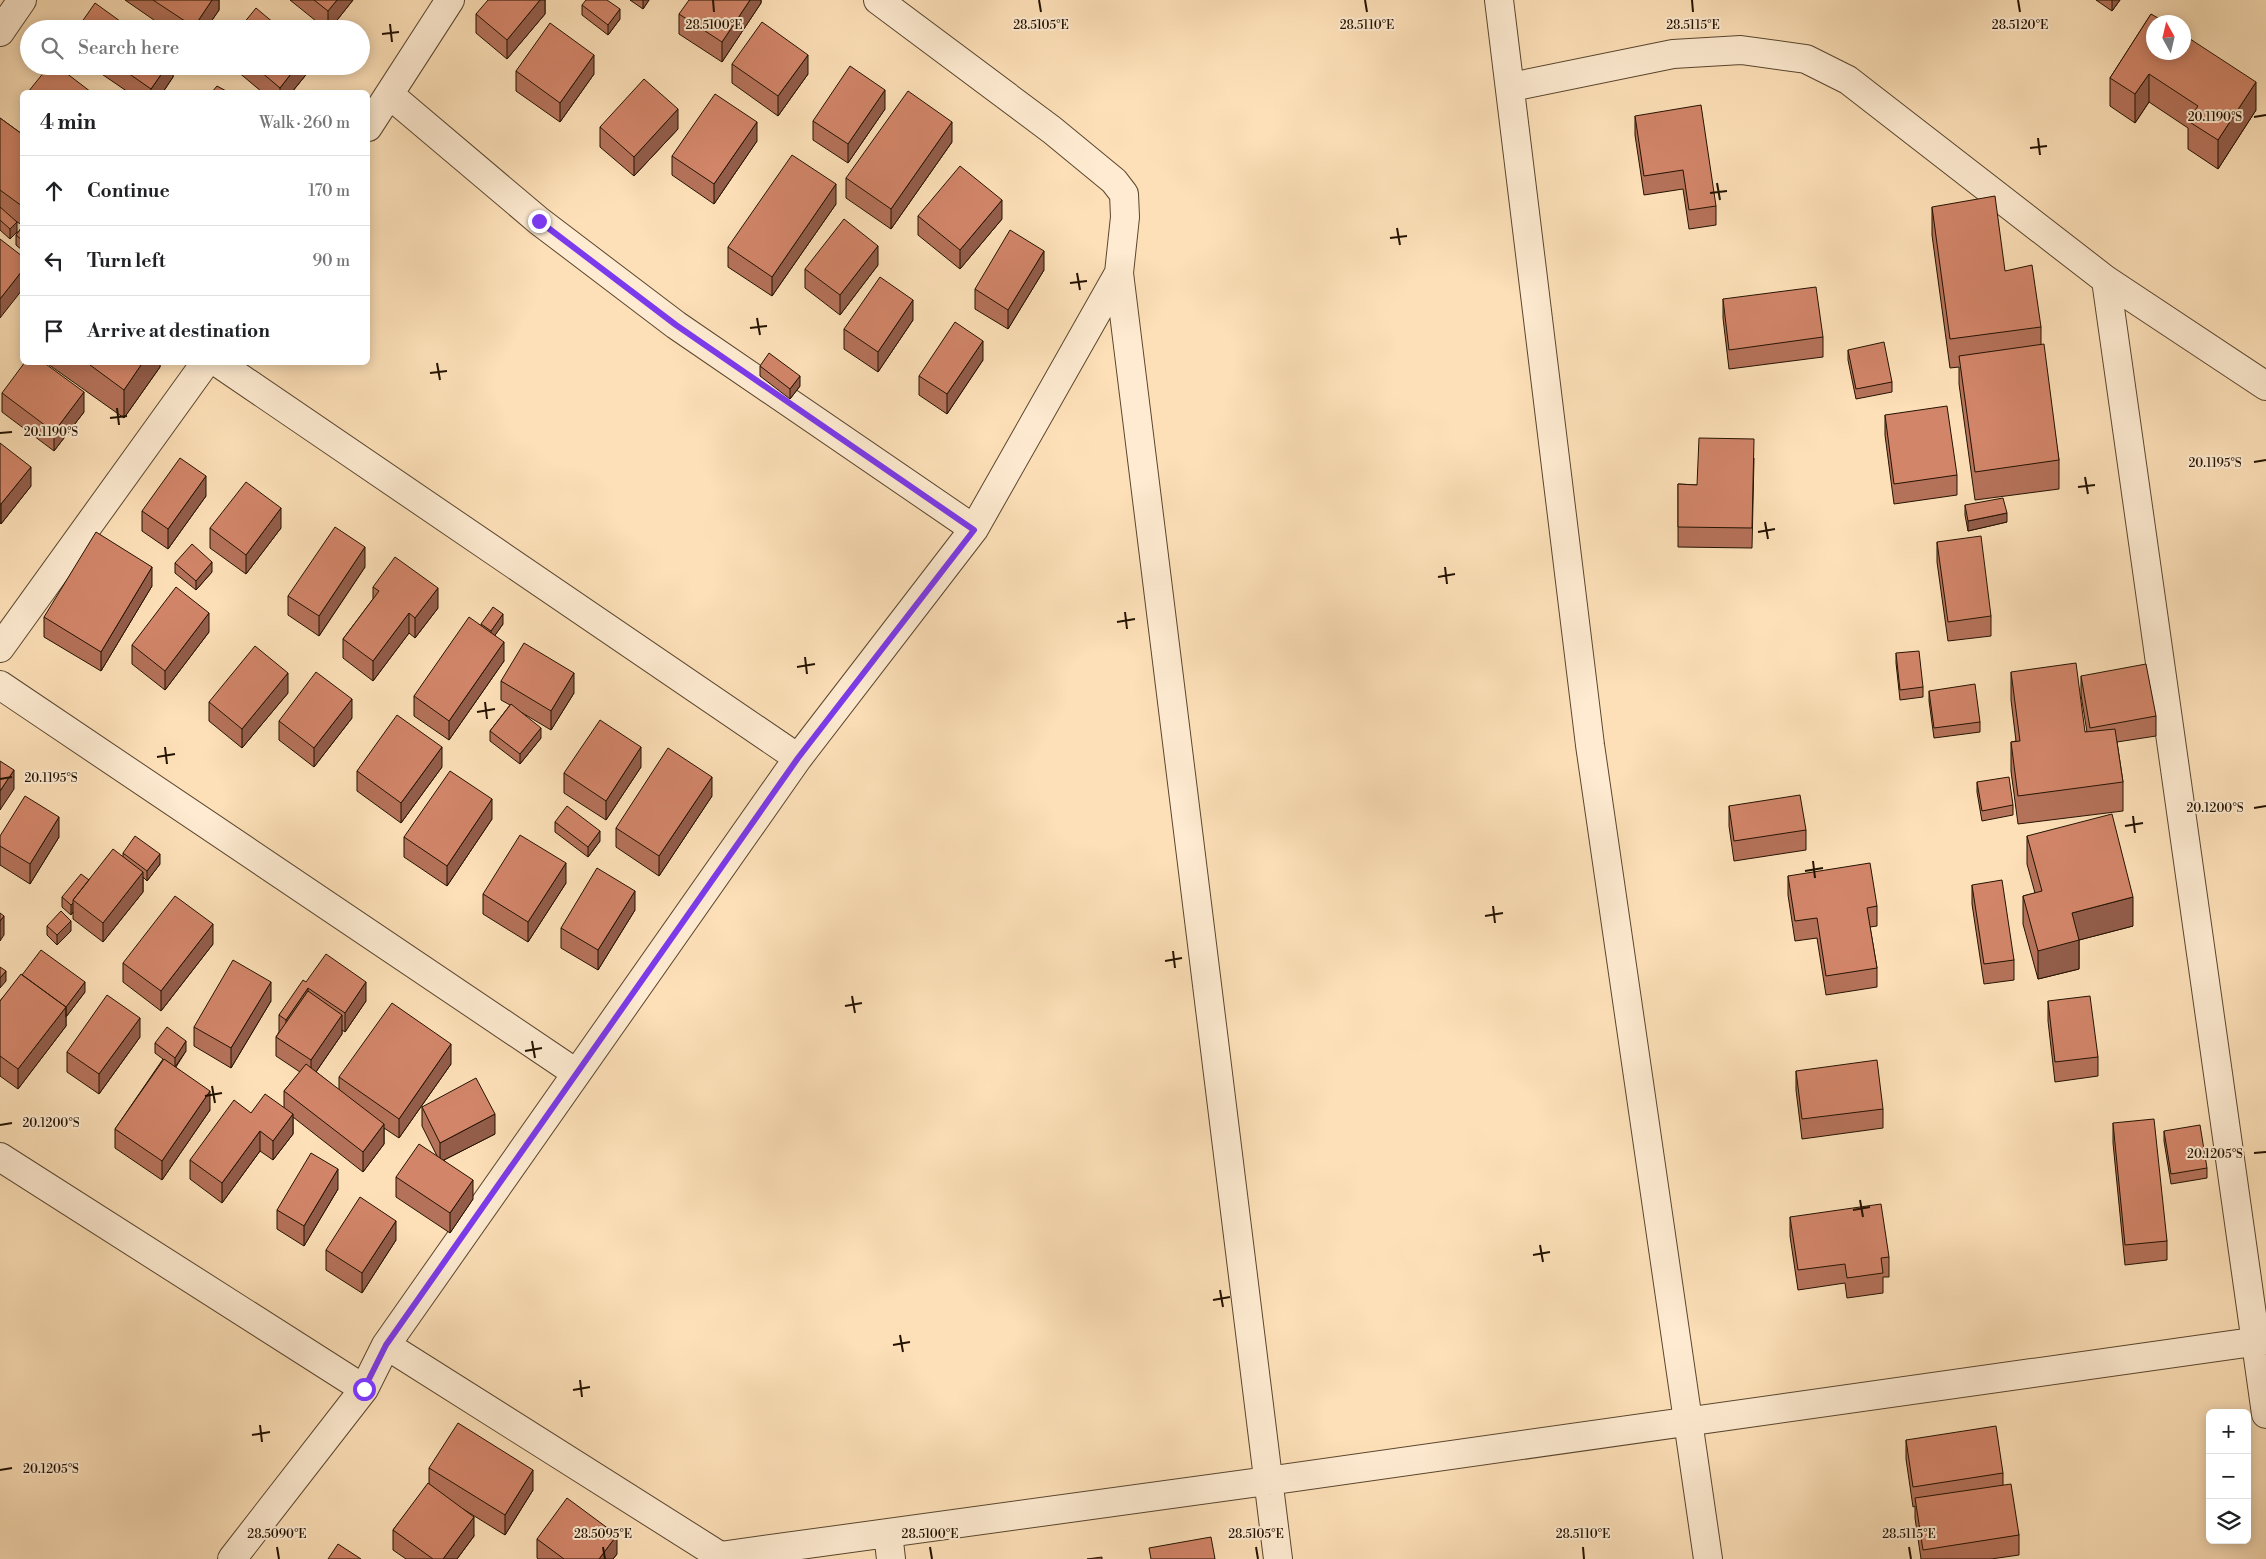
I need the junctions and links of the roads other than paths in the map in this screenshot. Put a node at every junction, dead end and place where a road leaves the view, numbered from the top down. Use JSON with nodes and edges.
{"nodes":[{"id":1,"x":22,"y":0,"type":"edge"},
{"id":2,"x":450,"y":0,"type":"edge"},
{"id":3,"x":878,"y":0,"type":"edge"},
{"id":4,"x":1499,"y":0,"type":"edge"},
{"id":5,"x":0,"y":32,"type":"edge"},
{"id":6,"x":1511,"y":87,"type":"junction"},
{"id":7,"x":390,"y":94,"type":"junction"},
{"id":8,"x":370,"y":124,"type":"edge"},
{"id":9,"x":1119,"y":273,"type":"junction"},
{"id":10,"x":2106,"y":280,"type":"junction"},
{"id":11,"x":204,"y":365,"type":"edge"},
{"id":12,"x":221,"y":365,"type":"edge"},
{"id":13,"x":2266,"y":386,"type":"edge"},
{"id":14,"x":974,"y":530,"type":"junction"},
{"id":15,"x":0,"y":648,"type":"edge"},
{"id":16,"x":0,"y":685,"type":"edge"},
{"id":17,"x":798,"y":758,"type":"junction"},
{"id":18,"x":576,"y":1073,"type":"junction"},
{"id":19,"x":0,"y":1157,"type":"edge"},
{"id":20,"x":2261,"y":1341,"type":"edge"},
{"id":21,"x":386,"y":1345,"type":"junction"},
{"id":22,"x":364,"y":1389,"type":"junction"},
{"id":23,"x":2266,"y":1414,"type":"edge"},
{"id":24,"x":1688,"y":1421,"type":"junction"},
{"id":25,"x":1267,"y":1481,"type":"junction"},
{"id":26,"x":889,"y":1546,"type":"edge"},
{"id":27,"x":718,"y":1557,"type":"edge"},
{"id":28,"x":232,"y":1559,"type":"edge"},
{"id":29,"x":1278,"y":1559,"type":"edge"},
{"id":30,"x":1708,"y":1559,"type":"edge"}],
"edges":[{"from":1,"to":5,"type":"street"},
{"from":2,"to":7,"type":"street"},
{"from":3,"to":9,"type":"street"},
{"from":4,"to":6,"type":"street"},
{"from":6,"to":10,"type":"street"},
{"from":6,"to":24,"type":"street"},
{"from":7,"to":8,"type":"street"},
{"from":7,"to":14,"type":"street"},
{"from":9,"to":14,"type":"street"},
{"from":9,"to":25,"type":"street"},
{"from":10,"to":13,"type":"street"},
{"from":10,"to":20,"type":"street"},
{"from":11,"to":15,"type":"street"},
{"from":12,"to":17,"type":"street"},
{"from":14,"to":17,"type":"street"},
{"from":16,"to":18,"type":"street"},
{"from":17,"to":18,"type":"street"},
{"from":18,"to":21,"type":"street"},
{"from":19,"to":22,"type":"street"},
{"from":20,"to":23,"type":"street"},
{"from":20,"to":24,"type":"street"},
{"from":21,"to":22,"type":"street"},
{"from":21,"to":27,"type":"street"},
{"from":22,"to":28,"type":"street"},
{"from":24,"to":25,"type":"street"},
{"from":24,"to":30,"type":"street"},
{"from":25,"to":26,"type":"street"},
{"from":25,"to":29,"type":"street"},
{"from":26,"to":27,"type":"street"}]}
